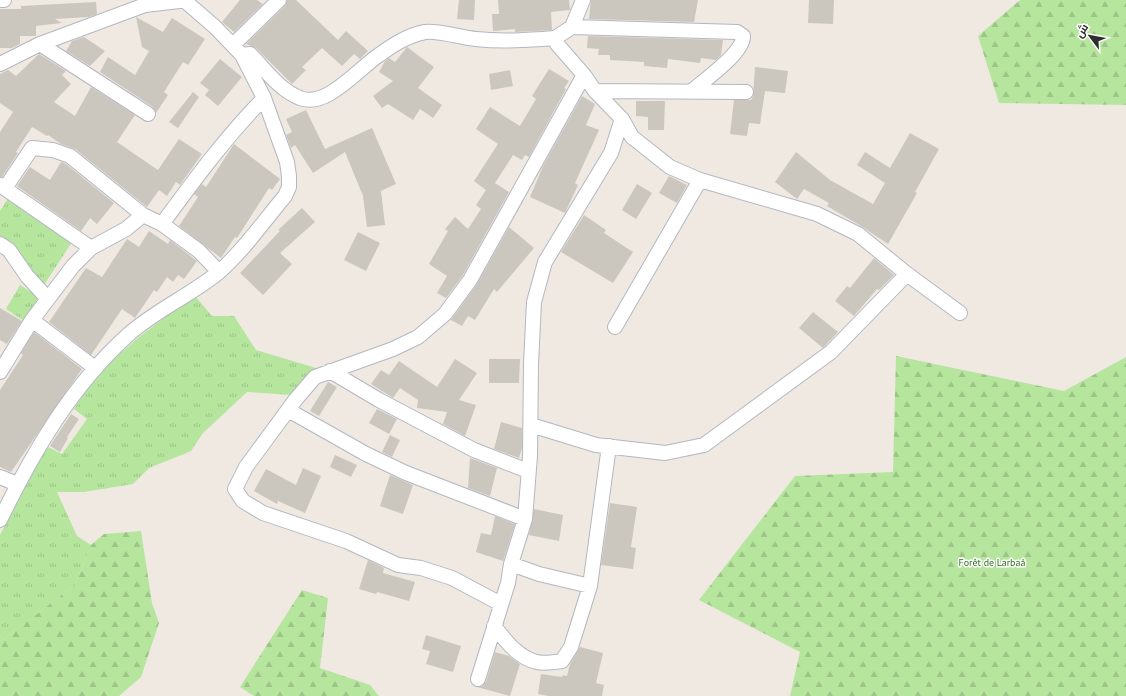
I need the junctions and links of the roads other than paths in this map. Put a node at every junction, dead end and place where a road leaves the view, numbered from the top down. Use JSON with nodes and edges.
{"nodes":[{"id":1,"x":0,"y":0,"type":"edge"},
{"id":2,"x":4,"y":0,"type":"edge"},
{"id":3,"x":279,"y":0,"type":"edge"},
{"id":4,"x":582,"y":0,"type":"edge"},
{"id":5,"x":186,"y":1,"type":"edge"},
{"id":6,"x":145,"y":2,"type":"edge"},
{"id":7,"x":572,"y":27,"type":"junction"},
{"id":8,"x":555,"y":38,"type":"junction"},
{"id":9,"x":40,"y":44,"type":"junction"},
{"id":10,"x":237,"y":50,"type":"junction"},
{"id":11,"x":0,"y":64,"type":"edge"},
{"id":12,"x":584,"y":74,"type":"junction"},
{"id":13,"x":595,"y":91,"type":"junction"},
{"id":14,"x":692,"y":91,"type":"junction"},
{"id":15,"x":746,"y":92,"type":"dead end"},
{"id":16,"x":264,"y":98,"type":"junction"},
{"id":17,"x":148,"y":114,"type":"dead end"},
{"id":18,"x":622,"y":119,"type":"junction"},
{"id":19,"x":700,"y":180,"type":"junction"},
{"id":20,"x":3,"y":186,"type":"edge"},
{"id":21,"x":143,"y":215,"type":"junction"},
{"id":22,"x":162,"y":224,"type":"junction"},
{"id":23,"x":0,"y":244,"type":"edge"},
{"id":24,"x":91,"y":248,"type":"junction"},
{"id":25,"x":219,"y":272,"type":"junction"},
{"id":26,"x":907,"y":274,"type":"junction"},
{"id":27,"x":48,"y":299,"type":"junction"},
{"id":28,"x":960,"y":313,"type":"dead end"},
{"id":29,"x":32,"y":320,"type":"junction"},
{"id":30,"x":615,"y":327,"type":"dead end"},
{"id":31,"x":5,"y":354,"type":"edge"},
{"id":32,"x":95,"y":368,"type":"junction"},
{"id":33,"x":330,"y":371,"type":"junction"},
{"id":34,"x":0,"y":372,"type":"edge"},
{"id":35,"x":288,"y":410,"type":"junction"},
{"id":36,"x":531,"y":425,"type":"junction"},
{"id":37,"x":609,"y":446,"type":"junction"},
{"id":38,"x":528,"y":471,"type":"junction"},
{"id":39,"x":0,"y":477,"type":"edge"},
{"id":40,"x":17,"y":484,"type":"junction"},
{"id":41,"x":525,"y":519,"type":"junction"},
{"id":42,"x":0,"y":520,"type":"edge"},
{"id":43,"x":512,"y":564,"type":"junction"},
{"id":44,"x":590,"y":586,"type":"junction"},
{"id":45,"x":501,"y":604,"type":"junction"},
{"id":46,"x":494,"y":626,"type":"junction"},
{"id":47,"x":478,"y":679,"type":"dead end"}],
"edges":[{"from":1,"to":2,"type":"street"},
{"from":3,"to":10,"type":"street"},
{"from":4,"to":7,"type":"street"},
{"from":5,"to":6,"type":"street"},
{"from":5,"to":10,"type":"street"},
{"from":6,"to":9,"type":"street"},
{"from":7,"to":8,"type":"street"},
{"from":7,"to":14,"type":"street"},
{"from":8,"to":10,"type":"street"},
{"from":8,"to":12,"type":"street"},
{"from":9,"to":11,"type":"street"},
{"from":9,"to":17,"type":"street"},
{"from":10,"to":16,"type":"street"},
{"from":12,"to":13,"type":"street"},
{"from":12,"to":33,"type":"street"},
{"from":13,"to":14,"type":"street"},
{"from":13,"to":18,"type":"street"},
{"from":14,"to":15,"type":"street"},
{"from":16,"to":22,"type":"street"},
{"from":16,"to":25,"type":"street"},
{"from":18,"to":19,"type":"street"},
{"from":18,"to":36,"type":"street"},
{"from":19,"to":26,"type":"street"},
{"from":19,"to":30,"type":"street"},
{"from":20,"to":21,"type":"street"},
{"from":20,"to":24,"type":"street"},
{"from":21,"to":22,"type":"street"},
{"from":21,"to":24,"type":"street"},
{"from":22,"to":25,"type":"street"},
{"from":23,"to":27,"type":"street"},
{"from":24,"to":27,"type":"street"},
{"from":25,"to":32,"type":"street"},
{"from":26,"to":28,"type":"street"},
{"from":26,"to":37,"type":"street"},
{"from":27,"to":29,"type":"street"},
{"from":29,"to":31,"type":"street"},
{"from":29,"to":32,"type":"street"},
{"from":31,"to":34,"type":"street"},
{"from":32,"to":40,"type":"street"},
{"from":33,"to":35,"type":"street"},
{"from":33,"to":38,"type":"street"},
{"from":35,"to":41,"type":"street"},
{"from":35,"to":45,"type":"street"},
{"from":36,"to":37,"type":"street"},
{"from":36,"to":38,"type":"street"},
{"from":37,"to":44,"type":"street"},
{"from":38,"to":41,"type":"street"},
{"from":39,"to":40,"type":"street"},
{"from":40,"to":42,"type":"street"},
{"from":41,"to":43,"type":"street"},
{"from":43,"to":44,"type":"street"},
{"from":43,"to":45,"type":"street"},
{"from":44,"to":46,"type":"street"},
{"from":45,"to":46,"type":"street"},
{"from":46,"to":47,"type":"street"}]}
